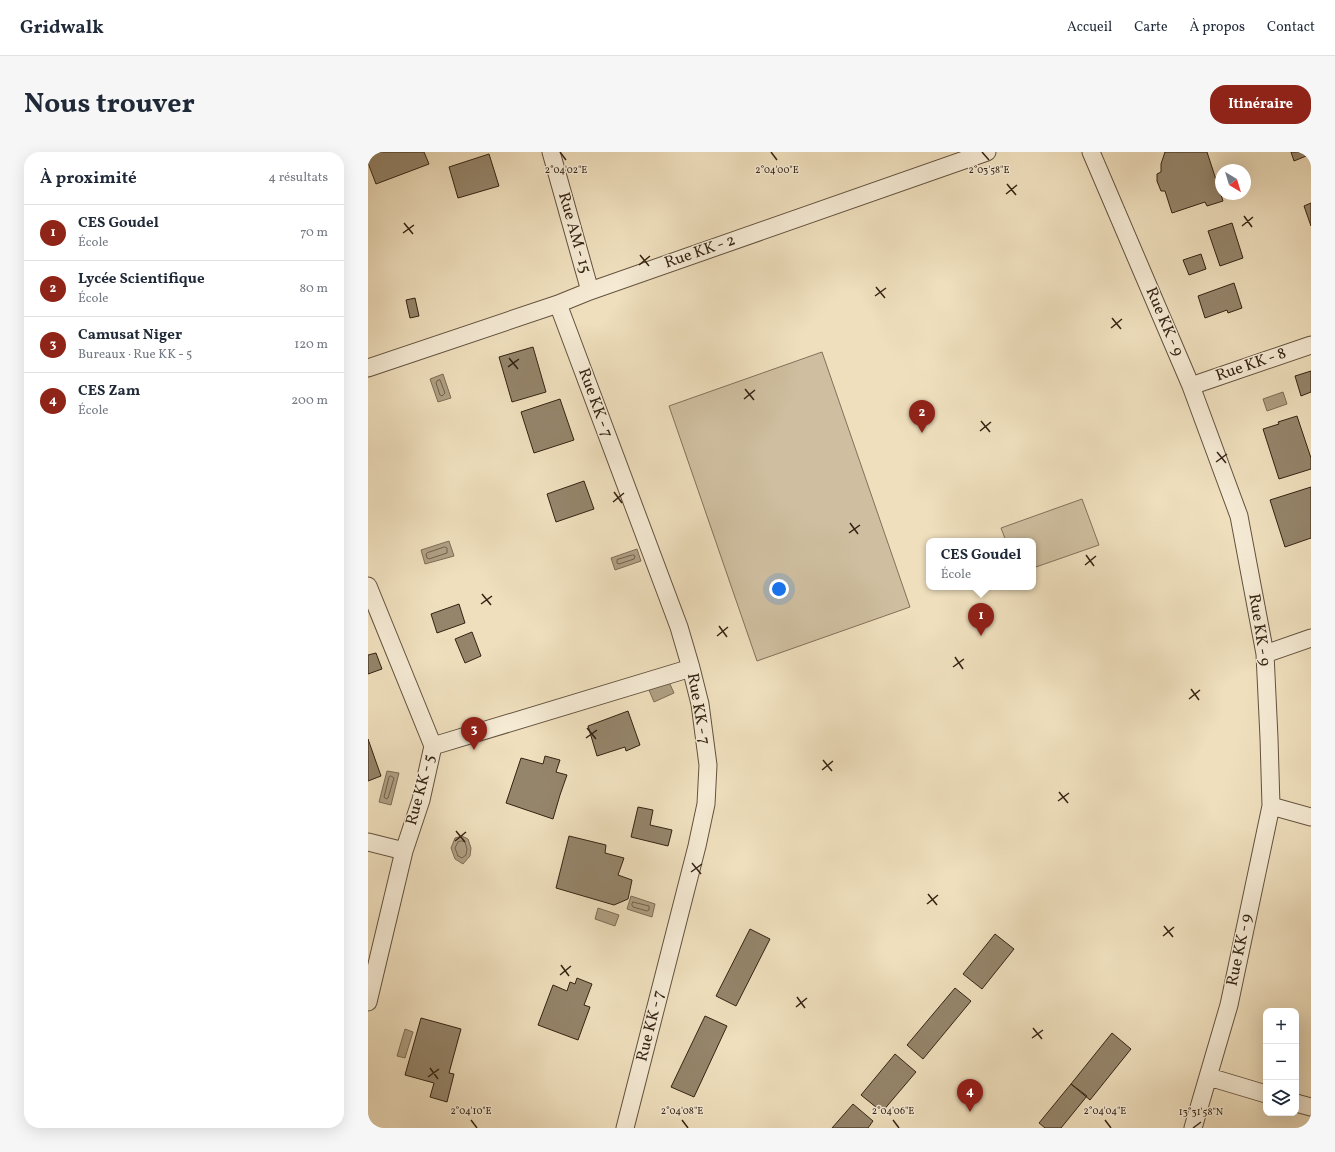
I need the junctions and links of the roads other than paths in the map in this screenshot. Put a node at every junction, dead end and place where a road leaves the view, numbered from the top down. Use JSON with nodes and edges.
{"nodes":[{"id":1,"x":551,"y":152,"type":"edge"},
{"id":2,"x":987,"y":152,"type":"edge"},
{"id":3,"x":1091,"y":152,"type":"edge"},
{"id":4,"x":590,"y":291,"type":"junction"},
{"id":5,"x":558,"y":304,"type":"junction"},
{"id":6,"x":1311,"y":345,"type":"edge"},
{"id":7,"x":368,"y":368,"type":"edge"},
{"id":8,"x":1191,"y":386,"type":"junction"},
{"id":9,"x":368,"y":586,"type":"edge"},
{"id":10,"x":1311,"y":638,"type":"edge"},
{"id":11,"x":1265,"y":654,"type":"junction"},
{"id":12,"x":691,"y":668,"type":"junction"},
{"id":13,"x":433,"y":746,"type":"junction"},
{"id":14,"x":1271,"y":806,"type":"junction"},
{"id":15,"x":1311,"y":817,"type":"edge"},
{"id":16,"x":368,"y":842,"type":"edge"},
{"id":17,"x":404,"y":851,"type":"junction"},
{"id":18,"x":368,"y":1002,"type":"edge"},
{"id":19,"x":1208,"y":1077,"type":"junction"},
{"id":20,"x":1263,"y":1093,"type":"edge"},
{"id":21,"x":1299,"y":1104,"type":"edge"},
{"id":22,"x":1311,"y":1107,"type":"edge"},
{"id":23,"x":625,"y":1128,"type":"edge"},
{"id":24,"x":1193,"y":1128,"type":"edge"}],
"edges":[{"from":1,"to":4,"type":"street","name":"Rue AM - 15"},
{"from":2,"to":4,"type":"street","name":"Rue KK - 2"},
{"from":3,"to":8,"type":"street","name":"Rue KK - 9"},
{"from":4,"to":5,"type":"street","name":"Rue KK - 2"},
{"from":5,"to":7,"type":"street","name":"Rue KK - 2"},
{"from":5,"to":12,"type":"street","name":"Rue KK - 7"},
{"from":6,"to":8,"type":"street","name":"Rue KK - 8"},
{"from":8,"to":11,"type":"street","name":"Rue KK - 9"},
{"from":9,"to":13,"type":"street","name":"Rue KK - 5"},
{"from":10,"to":11,"type":"street"},
{"from":11,"to":14,"type":"street","name":"Rue KK - 9"},
{"from":12,"to":13,"type":"street"},
{"from":12,"to":23,"type":"street","name":"Rue KK - 7"},
{"from":13,"to":17,"type":"street","name":"Rue KK - 5"},
{"from":14,"to":15,"type":"street"},
{"from":14,"to":19,"type":"street","name":"Rue KK - 9"},
{"from":16,"to":17,"type":"street"},
{"from":17,"to":18,"type":"street","name":"Rue KK - 5"},
{"from":19,"to":20,"type":"street"},
{"from":19,"to":24,"type":"street","name":"Rue KK - 9"},
{"from":21,"to":22,"type":"street"}]}
